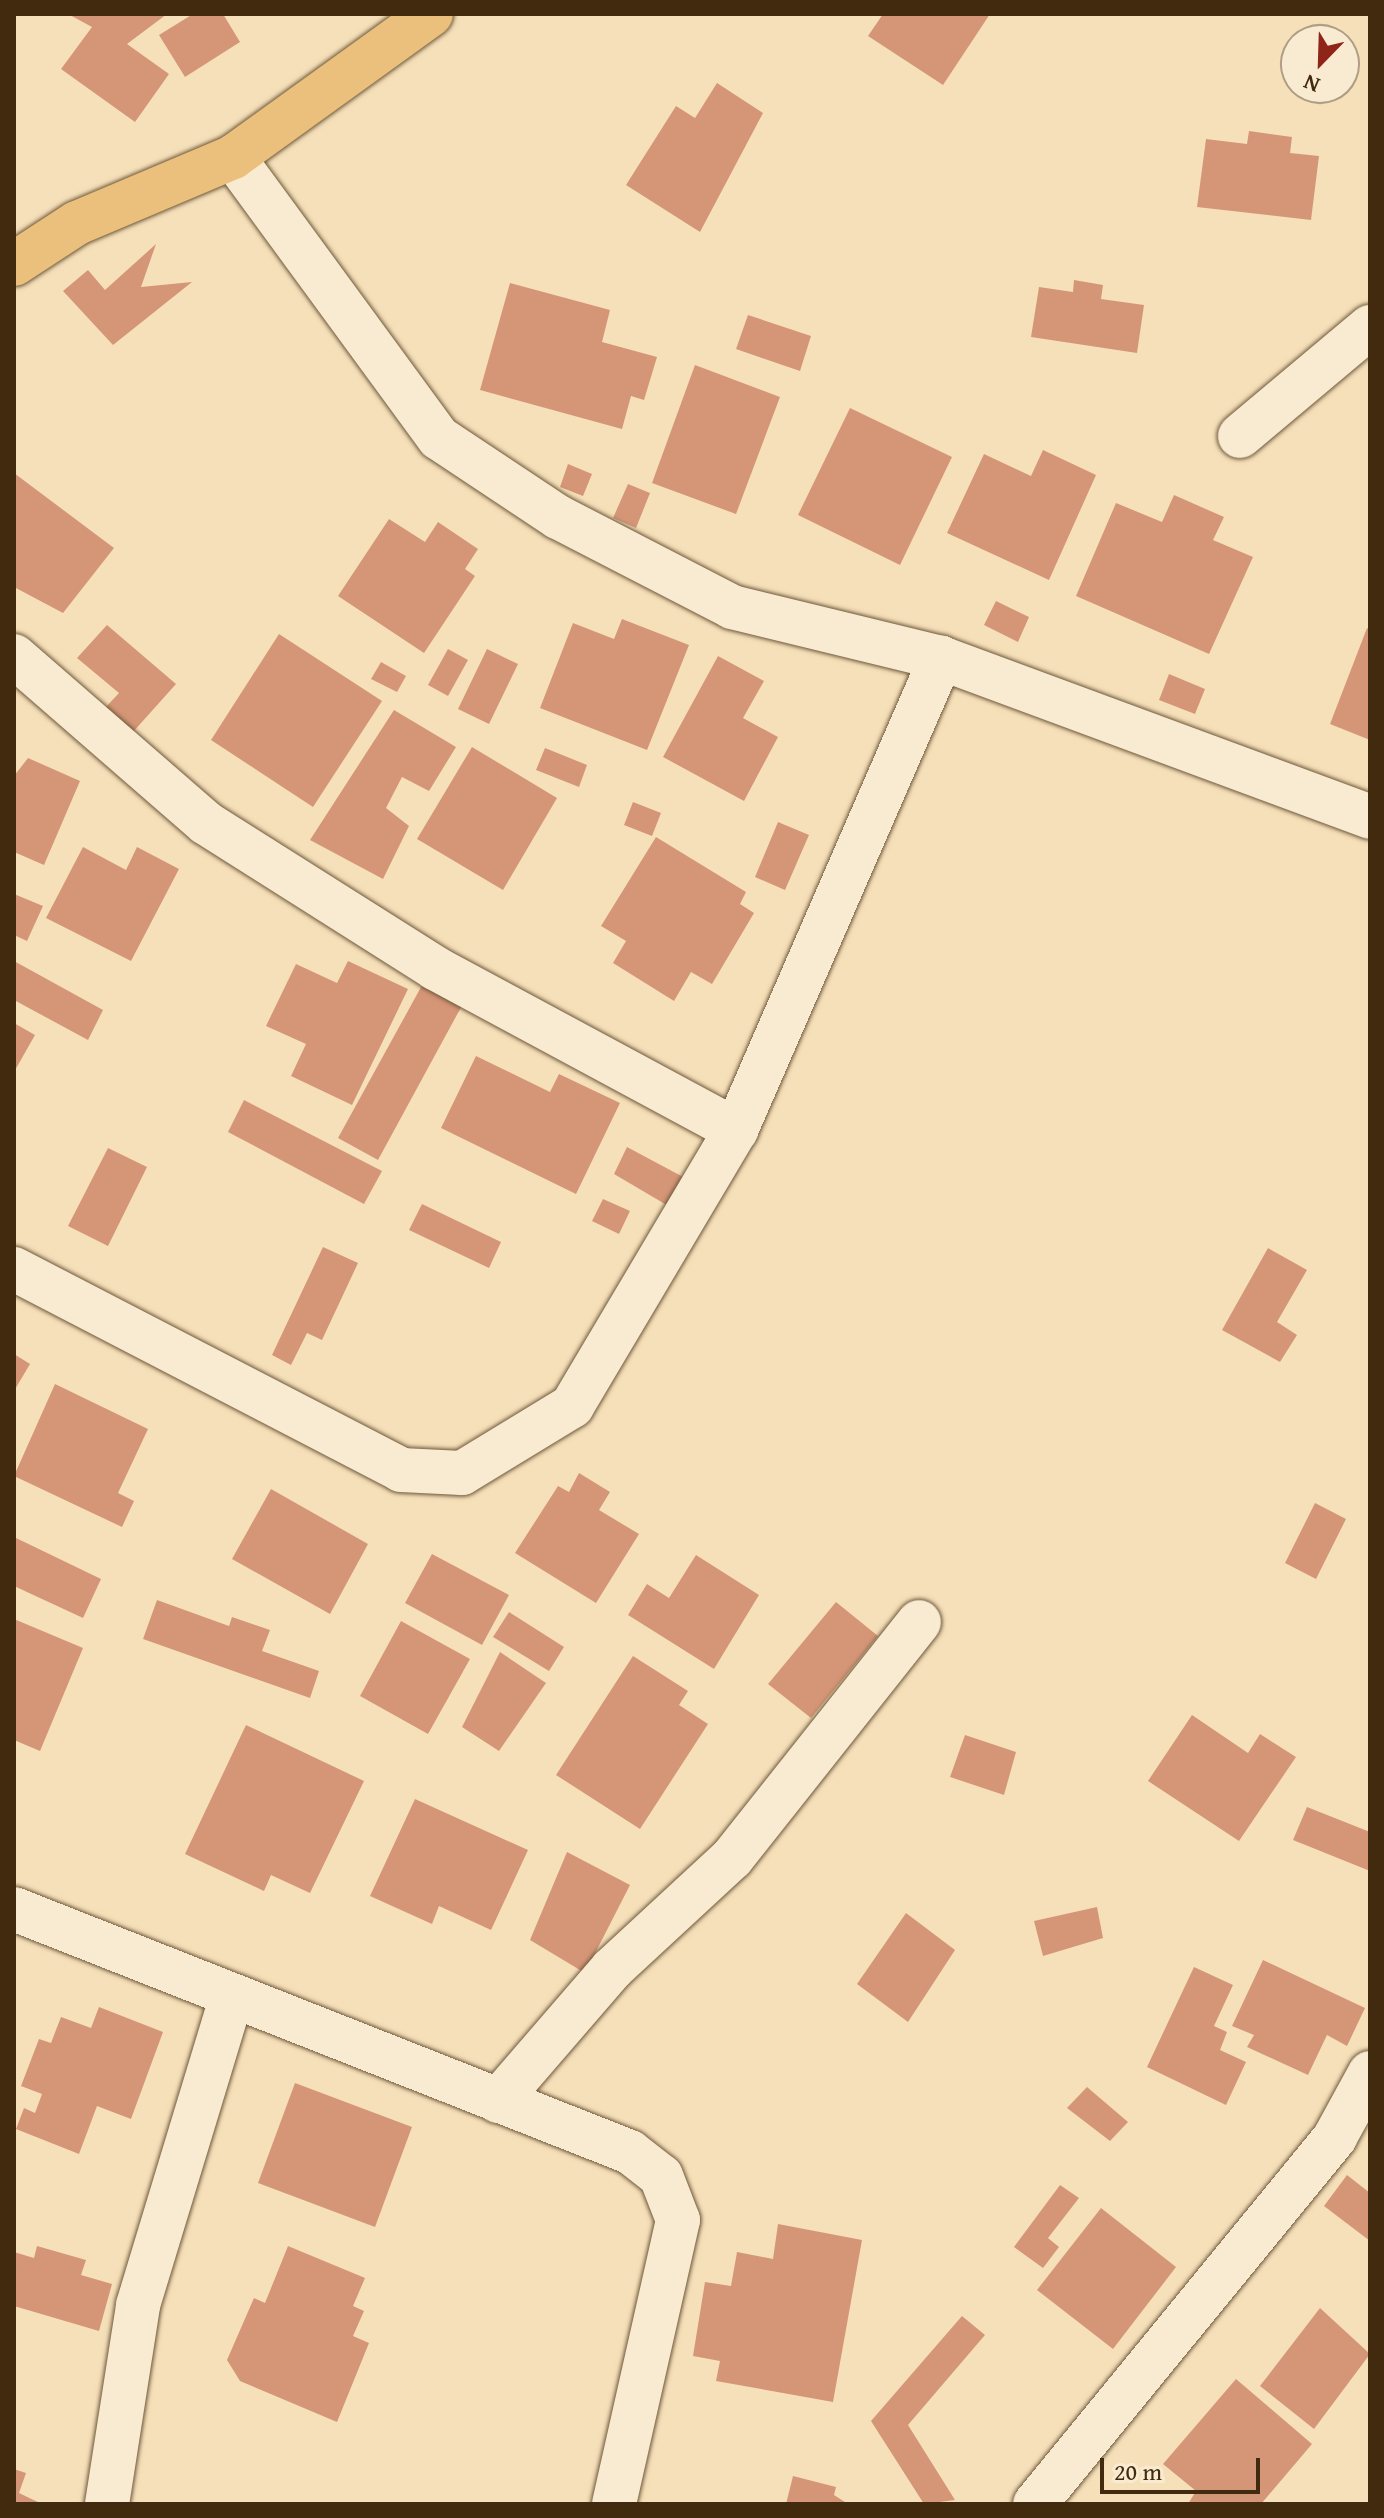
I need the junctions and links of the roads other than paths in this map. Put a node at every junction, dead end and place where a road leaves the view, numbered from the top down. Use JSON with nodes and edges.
{"nodes":[{"id":1,"x":431,"y":14,"type":"edge"},
{"id":2,"x":233,"y":157,"type":"junction"},
{"id":3,"x":14,"y":264,"type":"edge"},
{"id":4,"x":1370,"y":327,"type":"edge"},
{"id":5,"x":1240,"y":436,"type":"dead end"},
{"id":6,"x":14,"y":656,"type":"edge"},
{"id":7,"x":941,"y":658,"type":"junction"},
{"id":8,"x":1370,"y":817,"type":"edge"},
{"id":9,"x":736,"y":1130,"type":"junction"},
{"id":10,"x":14,"y":1269,"type":"edge"},
{"id":11,"x":919,"y":1622,"type":"dead end"},
{"id":12,"x":14,"y":1909,"type":"edge"},
{"id":13,"x":232,"y":1996,"type":"junction"},
{"id":14,"x":1370,"y":2073,"type":"edge"},
{"id":15,"x":498,"y":2101,"type":"junction"},
{"id":16,"x":107,"y":2504,"type":"edge"},
{"id":17,"x":614,"y":2504,"type":"edge"},
{"id":18,"x":1035,"y":2504,"type":"edge"}],
"edges":[{"from":1,"to":2,"type":"main road"},
{"from":2,"to":3,"type":"main road"},
{"from":2,"to":7,"type":"street"},
{"from":4,"to":5,"type":"street"},
{"from":6,"to":9,"type":"street"},
{"from":7,"to":8,"type":"street"},
{"from":7,"to":9,"type":"street"},
{"from":9,"to":10,"type":"street"},
{"from":11,"to":15,"type":"street"},
{"from":12,"to":13,"type":"street"},
{"from":13,"to":15,"type":"street"},
{"from":13,"to":16,"type":"street"},
{"from":14,"to":18,"type":"street"},
{"from":15,"to":17,"type":"street"}]}
